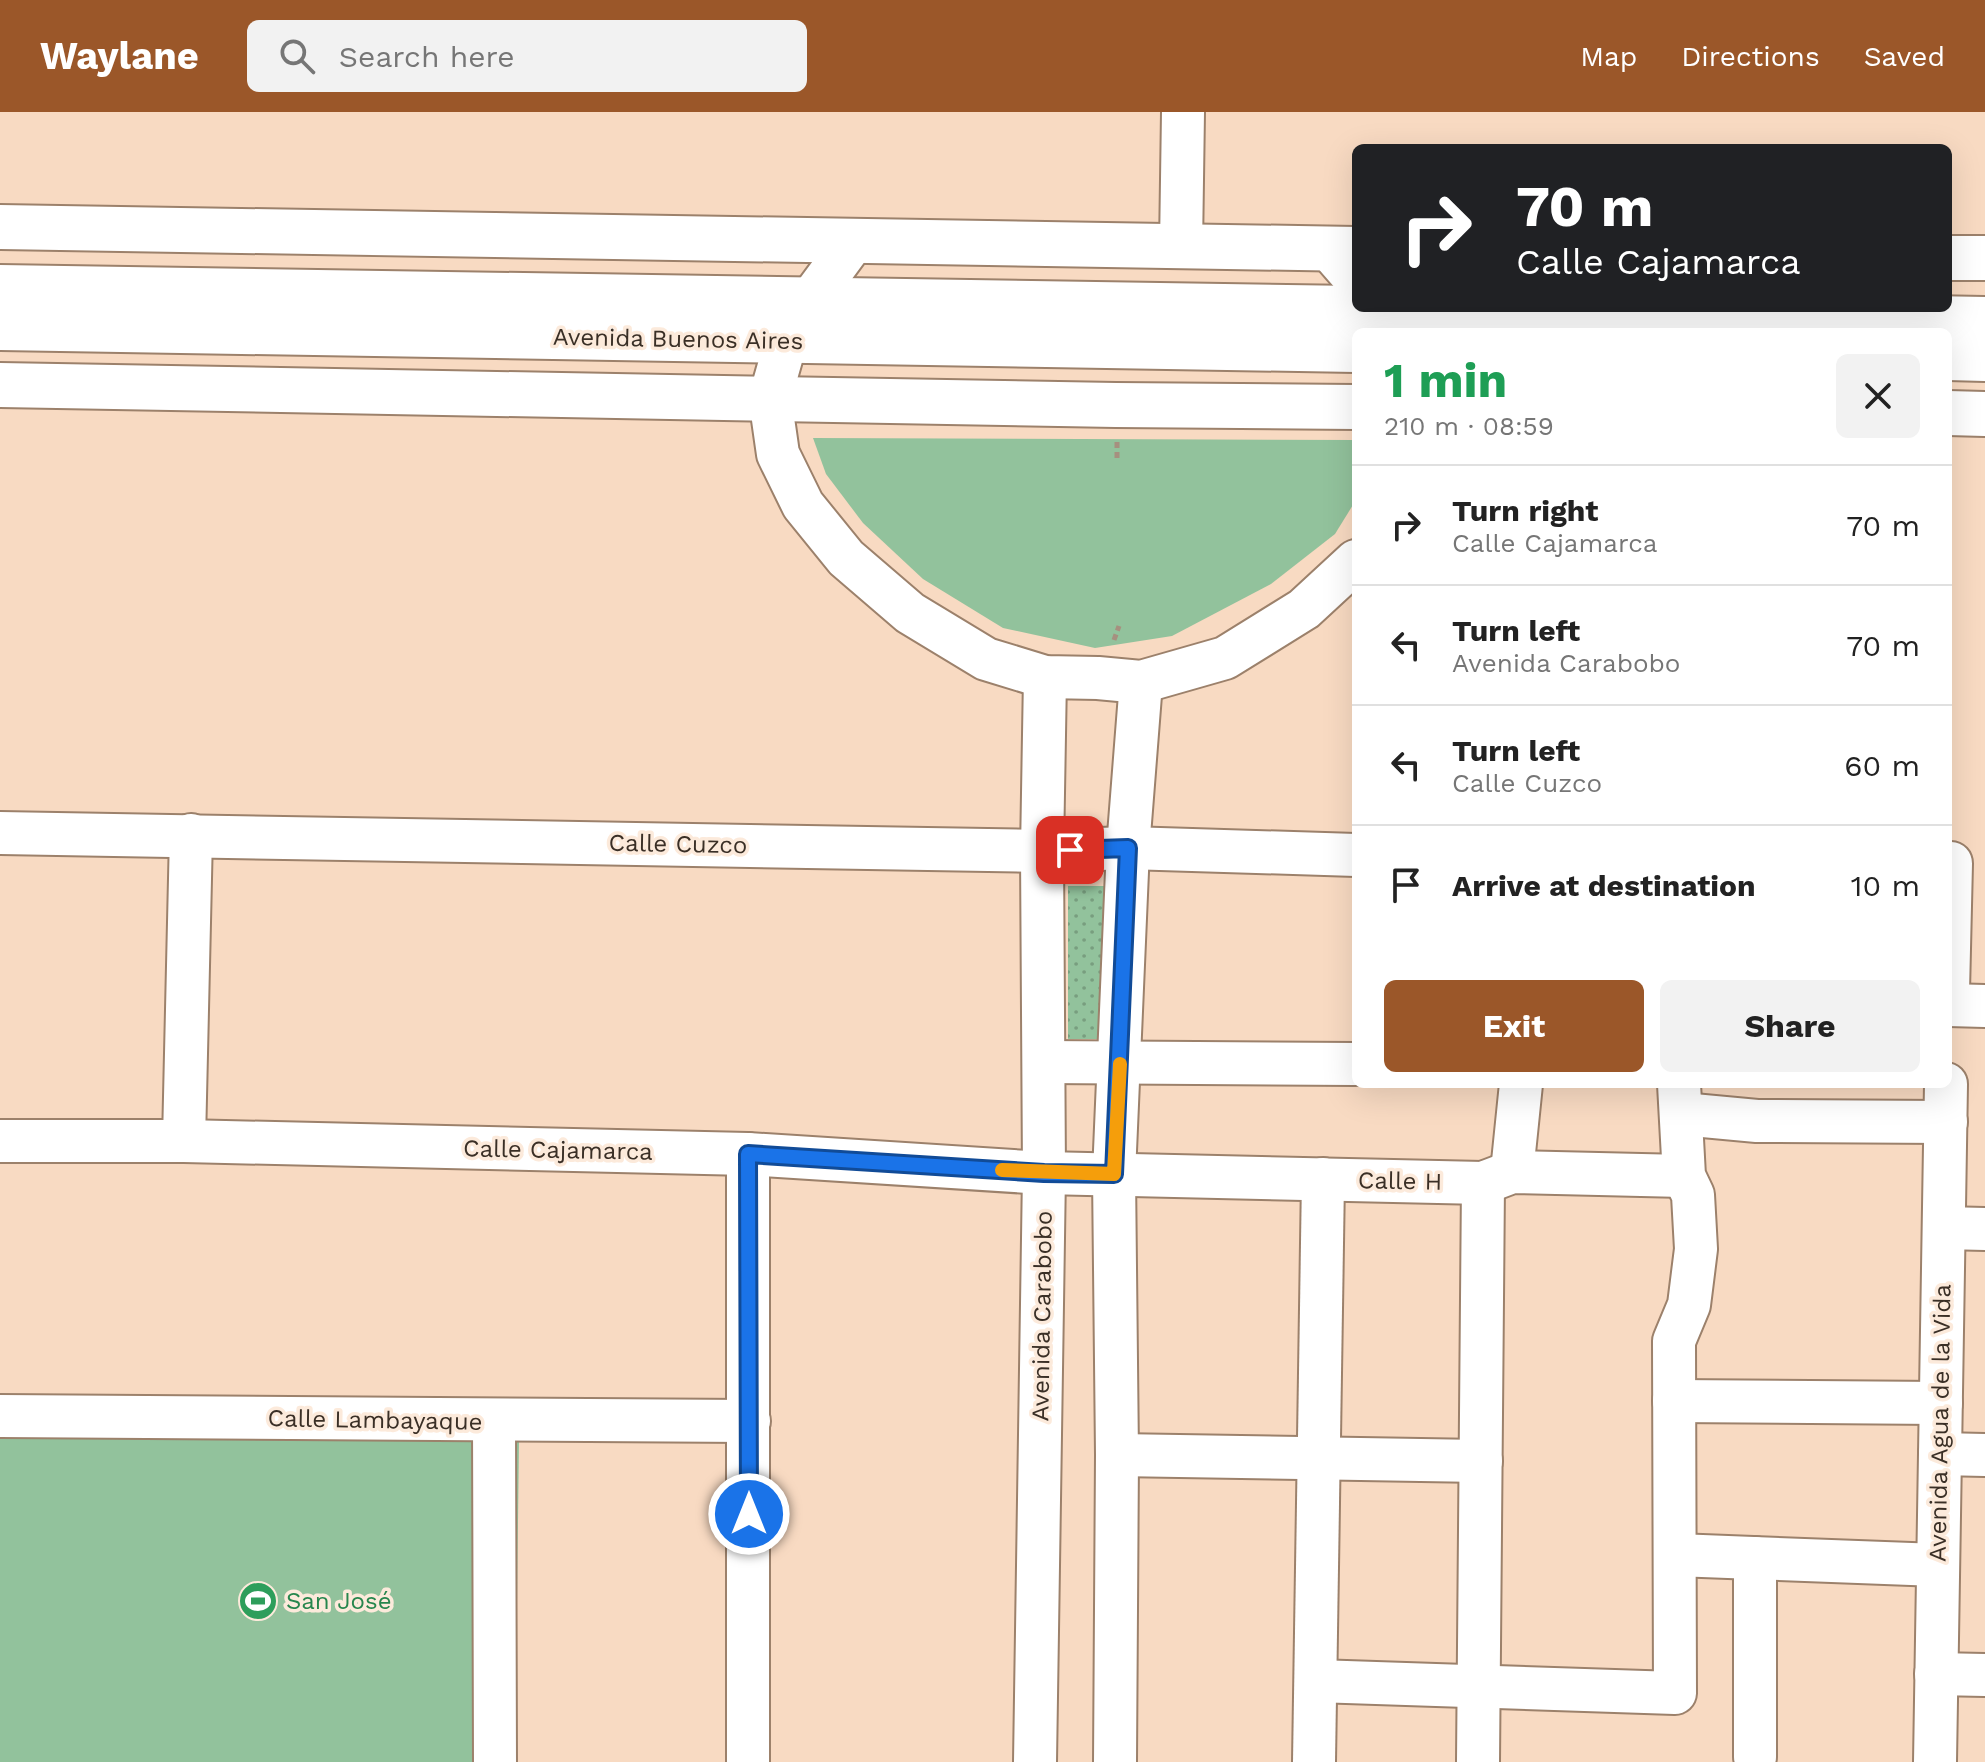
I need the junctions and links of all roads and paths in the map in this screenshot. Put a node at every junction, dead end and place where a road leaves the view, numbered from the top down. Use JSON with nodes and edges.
{"nodes":[{"id":1,"x":1183,"y":112,"type":"edge"},
{"id":2,"x":0,"y":227,"type":"edge"},
{"id":3,"x":853,"y":242,"type":"junction"},
{"id":4,"x":1181,"y":247,"type":"junction"},
{"id":5,"x":1952,"y":258,"type":"edge"},
{"id":6,"x":1985,"y":258,"type":"edge"},
{"id":7,"x":1347,"y":259,"type":"edge"},
{"id":8,"x":0,"y":287,"type":"edge"},
{"id":9,"x":811,"y":299,"type":"junction"},
{"id":10,"x":1352,"y":308,"type":"edge"},
{"id":11,"x":1384,"y":312,"type":"edge"},
{"id":12,"x":1601,"y":312,"type":"edge"},
{"id":13,"x":1985,"y":319,"type":"edge"},
{"id":14,"x":0,"y":328,"type":"edge"},
{"id":15,"x":1397,"y":328,"type":"edge"},
{"id":16,"x":786,"y":341,"type":"junction"},
{"id":17,"x":1352,"y":350,"type":"edge"},
{"id":18,"x":1952,"y":358,"type":"edge"},
{"id":19,"x":1985,"y":359,"type":"edge"},
{"id":20,"x":0,"y":385,"type":"edge"},
{"id":21,"x":770,"y":398,"type":"junction"},
{"id":22,"x":1352,"y":407,"type":"edge"},
{"id":23,"x":1952,"y":413,"type":"edge"},
{"id":24,"x":1985,"y":414,"type":"edge"},
{"id":25,"x":1352,"y":565,"type":"edge"},
{"id":26,"x":1045,"y":677,"type":"junction"},
{"id":27,"x":1141,"y":682,"type":"junction"},
{"id":28,"x":0,"y":833,"type":"edge"},
{"id":29,"x":191,"y":835,"type":"junction"},
{"id":30,"x":1128,"y":848,"type":"junction"},
{"id":31,"x":1042,"y":851,"type":"junction"},
{"id":32,"x":1352,"y":855,"type":"edge"},
{"id":33,"x":1961,"y":863,"type":"edge"},
{"id":34,"x":1952,"y":932,"type":"edge"},
{"id":35,"x":1952,"y":1005,"type":"edge"},
{"id":36,"x":1985,"y":1006,"type":"edge"},
{"id":37,"x":1044,"y":1062,"type":"junction"},
{"id":38,"x":1120,"y":1064,"type":"junction"},
{"id":39,"x":1352,"y":1064,"type":"edge"},
{"id":40,"x":1520,"y":1088,"type":"edge"},
{"id":41,"x":1680,"y":1099,"type":"edge"},
{"id":42,"x":1946,"y":1103,"type":"edge"},
{"id":43,"x":0,"y":1141,"type":"edge"},
{"id":44,"x":184,"y":1141,"type":"junction"},
{"id":45,"x":748,"y":1154,"type":"junction"},
{"id":46,"x":1044,"y":1173,"type":"junction"},
{"id":47,"x":1114,"y":1174,"type":"junction"},
{"id":48,"x":1684,"y":1176,"type":"junction"},
{"id":49,"x":1497,"y":1178,"type":"junction"},
{"id":50,"x":1323,"y":1179,"type":"junction"},
{"id":51,"x":1944,"y":1228,"type":"junction"},
{"id":52,"x":1985,"y":1229,"type":"edge"},
{"id":53,"x":1674,"y":1401,"type":"junction"},
{"id":54,"x":1941,"y":1403,"type":"junction"},
{"id":55,"x":0,"y":1416,"type":"edge"},
{"id":56,"x":494,"y":1421,"type":"junction"},
{"id":57,"x":749,"y":1421,"type":"junction"},
{"id":58,"x":1940,"y":1454,"type":"junction"},
{"id":59,"x":1117,"y":1455,"type":"junction"},
{"id":60,"x":1985,"y":1455,"type":"edge"},
{"id":61,"x":1319,"y":1460,"type":"junction"},
{"id":62,"x":1481,"y":1461,"type":"junction"},
{"id":63,"x":1676,"y":1555,"type":"junction"},
{"id":64,"x":1755,"y":1558,"type":"junction"},
{"id":65,"x":1938,"y":1565,"type":"junction"},
{"id":66,"x":1936,"y":1674,"type":"junction"},
{"id":67,"x":1985,"y":1675,"type":"edge"},
{"id":68,"x":1316,"y":1681,"type":"junction"},
{"id":69,"x":1480,"y":1686,"type":"junction"},
{"id":70,"x":1755,"y":1757,"type":"dead end"},
{"id":71,"x":495,"y":1762,"type":"edge"},
{"id":72,"x":748,"y":1762,"type":"edge"},
{"id":73,"x":1035,"y":1762,"type":"edge"},
{"id":74,"x":1115,"y":1762,"type":"edge"},
{"id":75,"x":1314,"y":1762,"type":"edge"},
{"id":76,"x":1478,"y":1762,"type":"edge"},
{"id":77,"x":1935,"y":1762,"type":"edge"}],
"edges":[{"from":1,"to":4,"type":"street"},
{"from":2,"to":3,"type":"main road"},
{"from":3,"to":4,"type":"main road"},
{"from":3,"to":9,"type":"street"},
{"from":4,"to":7,"type":"main road"},
{"from":5,"to":6,"type":"main road"},
{"from":8,"to":9,"type":"main road","name":"Avenida Buenos Aires"},
{"from":9,"to":10,"type":"main road","name":"Avenida Buenos Aires"},
{"from":9,"to":16,"type":"street"},
{"from":11,"to":15,"type":"street"},
{"from":12,"to":13,"type":"main road","name":"Avenida Buenos Aires"},
{"from":14,"to":16,"type":"main road","name":"Avenida Buenos Aires"},
{"from":16,"to":17,"type":"main road","name":"Avenida Buenos Aires"},
{"from":16,"to":21,"type":"street"},
{"from":18,"to":19,"type":"main road"},
{"from":20,"to":21,"type":"main road"},
{"from":21,"to":22,"type":"main road"},
{"from":21,"to":26,"type":"street"},
{"from":23,"to":24,"type":"main road"},
{"from":25,"to":27,"type":"street"},
{"from":26,"to":27,"type":"street"},
{"from":26,"to":31,"type":"street","name":"Avenida Carabobo"},
{"from":27,"to":30,"type":"street"},
{"from":28,"to":29,"type":"street","name":"Calle Cuzco"},
{"from":29,"to":31,"type":"street","name":"Calle Cuzco"},
{"from":29,"to":44,"type":"street"},
{"from":30,"to":31,"type":"street","name":"Calle Cuzco"},
{"from":30,"to":32,"type":"street","name":"Calle Cuzco"},
{"from":30,"to":38,"type":"street"},
{"from":31,"to":37,"type":"street","name":"Avenida Carabobo"},
{"from":33,"to":34,"type":"street"},
{"from":35,"to":36,"type":"street"},
{"from":37,"to":38,"type":"street"},
{"from":37,"to":46,"type":"street","name":"Avenida Carabobo"},
{"from":38,"to":39,"type":"street"},
{"from":38,"to":47,"type":"street"},
{"from":40,"to":49,"type":"street"},
{"from":41,"to":42,"type":"street"},
{"from":41,"to":48,"type":"street"},
{"from":42,"to":51,"type":"street","name":"Avenida Agua de la Vida"},
{"from":43,"to":44,"type":"street","name":"Calle Cajamarca"},
{"from":44,"to":45,"type":"street","name":"Calle Cajamarca"},
{"from":45,"to":46,"type":"street","name":"Calle Cajamarca"},
{"from":45,"to":57,"type":"street"},
{"from":46,"to":47,"type":"street","name":"Calle Cajamarca"},
{"from":46,"to":73,"type":"street","name":"Avenida Carabobo"},
{"from":47,"to":50,"type":"street","name":"Calle H"},
{"from":47,"to":59,"type":"street"},
{"from":48,"to":49,"type":"street","name":"Calle H"},
{"from":48,"to":53,"type":"street"},
{"from":49,"to":50,"type":"street","name":"Calle H"},
{"from":49,"to":62,"type":"street"},
{"from":50,"to":61,"type":"street"},
{"from":51,"to":52,"type":"street"},
{"from":51,"to":54,"type":"street","name":"Avenida Agua de la Vida"},
{"from":53,"to":54,"type":"street"},
{"from":53,"to":63,"type":"street"},
{"from":54,"to":58,"type":"street","name":"Avenida Agua de la Vida"},
{"from":55,"to":56,"type":"street","name":"Calle Lambayaque"},
{"from":56,"to":57,"type":"street","name":"Calle Lambayaque"},
{"from":56,"to":71,"type":"street"},
{"from":57,"to":72,"type":"street"},
{"from":58,"to":60,"type":"street"},
{"from":58,"to":65,"type":"street","name":"Avenida Agua de la Vida"},
{"from":59,"to":61,"type":"street"},
{"from":59,"to":74,"type":"street"},
{"from":61,"to":62,"type":"street"},
{"from":61,"to":68,"type":"street"},
{"from":62,"to":69,"type":"street"},
{"from":63,"to":64,"type":"street"},
{"from":63,"to":69,"type":"street"},
{"from":64,"to":65,"type":"street"},
{"from":64,"to":70,"type":"street"},
{"from":65,"to":66,"type":"street","name":"Avenida Agua de la Vida"},
{"from":66,"to":67,"type":"street"},
{"from":66,"to":77,"type":"street","name":"Avenida Agua de la Vida"},
{"from":68,"to":69,"type":"street"},
{"from":68,"to":75,"type":"street"},
{"from":69,"to":76,"type":"street"}]}
